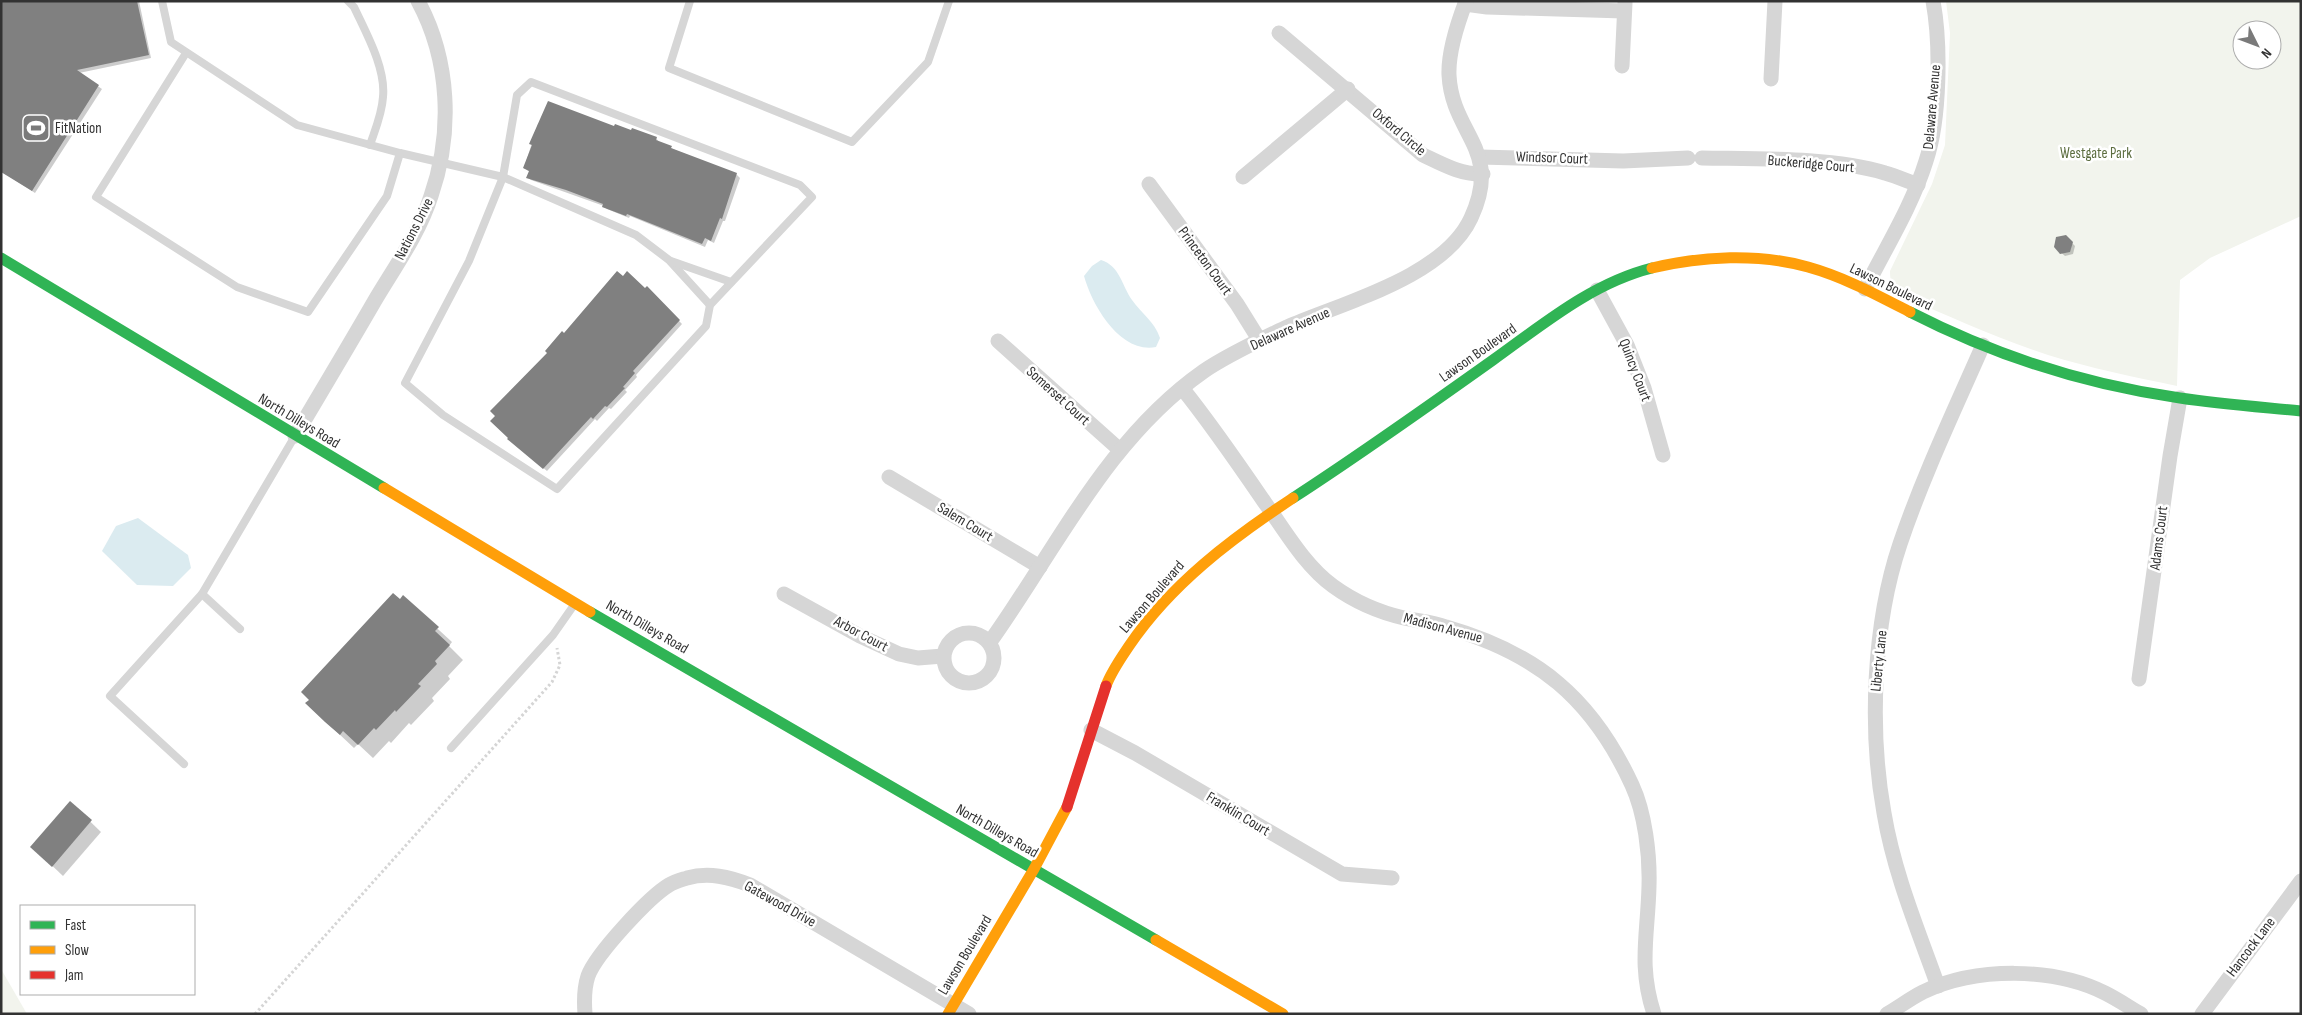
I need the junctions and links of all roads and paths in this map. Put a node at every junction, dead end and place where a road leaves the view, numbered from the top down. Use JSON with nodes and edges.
{"nodes":[{"id":1,"x":162,"y":1,"type":"edge"},
{"id":2,"x":348,"y":1,"type":"edge"},
{"id":3,"x":418,"y":1,"type":"edge"},
{"id":4,"x":690,"y":1,"type":"edge"},
{"id":5,"x":949,"y":1,"type":"edge"},
{"id":6,"x":1775,"y":1,"type":"edge"},
{"id":7,"x":1933,"y":1,"type":"edge"},
{"id":8,"x":1466,"y":2,"type":"edge"},
{"id":9,"x":1624,"y":6,"type":"edge"},
{"id":10,"x":1279,"y":33,"type":"dead end"},
{"id":11,"x":186,"y":53,"type":"junction"},
{"id":12,"x":1622,"y":66,"type":"dead end"},
{"id":13,"x":1771,"y":79,"type":"dead end"},
{"id":14,"x":1348,"y":89,"type":"junction"},
{"id":15,"x":370,"y":146,"type":"junction"},
{"id":16,"x":400,"y":153,"type":"junction"},
{"id":17,"x":1480,"y":157,"type":"junction"},
{"id":18,"x":1695,"y":158,"type":"joint"},
{"id":19,"x":441,"y":161,"type":"junction"},
{"id":20,"x":1483,"y":174,"type":"junction"},
{"id":21,"x":503,"y":177,"type":"junction"},
{"id":22,"x":1243,"y":177,"type":"dead end"},
{"id":23,"x":1149,"y":184,"type":"dead end"},
{"id":24,"x":1918,"y":185,"type":"junction"},
{"id":25,"x":1,"y":258,"type":"edge"},
{"id":26,"x":669,"y":260,"type":"junction"},
{"id":27,"x":732,"y":282,"type":"junction"},
{"id":28,"x":1865,"y":289,"type":"junction"},
{"id":29,"x":1597,"y":290,"type":"junction"},
{"id":30,"x":710,"y":305,"type":"junction"},
{"id":31,"x":998,"y":341,"type":"dead end"},
{"id":32,"x":1260,"y":341,"type":"junction"},
{"id":33,"x":1983,"y":345,"type":"junction"},
{"id":34,"x":1182,"y":388,"type":"junction"},
{"id":35,"x":2180,"y":398,"type":"junction"},
{"id":36,"x":2301,"y":411,"type":"edge"},
{"id":37,"x":295,"y":436,"type":"junction"},
{"id":38,"x":1120,"y":450,"type":"junction"},
{"id":39,"x":1663,"y":455,"type":"dead end"},
{"id":40,"x":889,"y":478,"type":"dead end"},
{"id":41,"x":1272,"y":512,"type":"junction"},
{"id":42,"x":1040,"y":567,"type":"junction"},
{"id":43,"x":202,"y":594,"type":"junction"},
{"id":44,"x":784,"y":594,"type":"dead end"},
{"id":45,"x":575,"y":603,"type":"junction"},
{"id":46,"x":240,"y":629,"type":"dead end"},
{"id":47,"x":553,"y":634,"type":"junction"},
{"id":48,"x":990,"y":642,"type":"junction"},
{"id":49,"x":943,"y":656,"type":"junction"},
{"id":50,"x":2139,"y":678,"type":"dead end"},
{"id":51,"x":1091,"y":730,"type":"junction"},
{"id":52,"x":451,"y":748,"type":"dead end"},
{"id":53,"x":184,"y":764,"type":"dead end"},
{"id":54,"x":1034,"y":870,"type":"junction"},
{"id":55,"x":1392,"y":878,"type":"dead end"},
{"id":56,"x":2301,"y":881,"type":"edge"},
{"id":57,"x":1938,"y":986,"type":"junction"},
{"id":58,"x":951,"y":1009,"type":"edge"},
{"id":59,"x":255,"y":1014,"type":"edge"},
{"id":60,"x":585,"y":1014,"type":"edge"},
{"id":61,"x":970,"y":1014,"type":"edge"},
{"id":62,"x":1283,"y":1014,"type":"edge"},
{"id":63,"x":1654,"y":1014,"type":"edge"},
{"id":64,"x":1887,"y":1014,"type":"edge"},
{"id":65,"x":2141,"y":1014,"type":"edge"},
{"id":66,"x":2202,"y":1014,"type":"edge"}],
"edges":[{"from":1,"to":11,"type":"lane"},
{"from":2,"to":15,"type":"lane"},
{"from":3,"to":19,"type":"street","name":"Nations Drive"},
{"from":4,"to":5,"type":"lane"},
{"from":6,"to":13,"type":"street"},
{"from":7,"to":24,"type":"street","name":"Delaware Avenue"},
{"from":8,"to":9,"type":"street"},
{"from":8,"to":17,"type":"street","name":"Delaware Avenue"},
{"from":9,"to":12,"type":"street"},
{"from":10,"to":14,"type":"street","name":"Oxford Circle"},
{"from":11,"to":15,"type":"lane"},
{"from":11,"to":16,"type":"lane"},
{"from":14,"to":20,"type":"street","name":"Oxford Circle"},
{"from":14,"to":22,"type":"street"},
{"from":15,"to":16,"type":"lane"},
{"from":16,"to":19,"type":"lane"},
{"from":17,"to":18,"type":"street","name":"Windsor Court"},
{"from":17,"to":20,"type":"street","name":"Delaware Avenue"},
{"from":18,"to":24,"type":"street","name":"Buckeridge Court"},
{"from":19,"to":21,"type":"lane"},
{"from":19,"to":37,"type":"street","name":"Nations Drive"},
{"from":20,"to":32,"type":"street","name":"Delaware Avenue"},
{"from":21,"to":26,"type":"lane"},
{"from":21,"to":27,"type":"lane"},
{"from":21,"to":30,"type":"lane"},
{"from":23,"to":32,"type":"street","name":"Princeton Court"},
{"from":24,"to":28,"type":"street","name":"Delaware Avenue"},
{"from":25,"to":37,"type":"street","name":"North Dilleys Road"},
{"from":26,"to":27,"type":"lane"},
{"from":26,"to":30,"type":"lane"},
{"from":27,"to":30,"type":"lane"},
{"from":28,"to":29,"type":"street","name":"Lawson Boulevard"},
{"from":28,"to":33,"type":"street","name":"Lawson Boulevard"},
{"from":29,"to":39,"type":"street","name":"Quincy Court"},
{"from":29,"to":41,"type":"street","name":"Lawson Boulevard"},
{"from":31,"to":38,"type":"street","name":"Somerset Court"},
{"from":32,"to":34,"type":"street","name":"Delaware Avenue"},
{"from":33,"to":35,"type":"street","name":"Lawson Boulevard"},
{"from":33,"to":57,"type":"street","name":"Liberty Lane"},
{"from":34,"to":38,"type":"street","name":"Delaware Avenue"},
{"from":34,"to":41,"type":"street","name":"Madison Avenue"},
{"from":35,"to":36,"type":"street","name":"Lawson Boulevard"},
{"from":35,"to":50,"type":"street","name":"Adams Court"},
{"from":37,"to":43,"type":"lane"},
{"from":37,"to":45,"type":"street","name":"North Dilleys Road"},
{"from":38,"to":42,"type":"street","name":"Delaware Avenue"},
{"from":40,"to":42,"type":"street","name":"Salem Court"},
{"from":41,"to":51,"type":"street","name":"Lawson Boulevard"},
{"from":41,"to":63,"type":"street","name":"Madison Avenue"},
{"from":42,"to":48,"type":"street","name":"Delaware Avenue"},
{"from":43,"to":46,"type":"lane"},
{"from":43,"to":53,"type":"lane"},
{"from":44,"to":49,"type":"street","name":"Arbor Court"},
{"from":45,"to":47,"type":"lane"},
{"from":45,"to":54,"type":"street","name":"North Dilleys Road"},
{"from":47,"to":52,"type":"lane"},
{"from":47,"to":59,"type":"path"},
{"from":48,"to":49,"type":"street"},
{"from":48,"to":49,"type":"street"},
{"from":51,"to":54,"type":"street","name":"Lawson Boulevard"},
{"from":51,"to":55,"type":"street","name":"Franklin Court"},
{"from":54,"to":58,"type":"street","name":"Lawson Boulevard"},
{"from":54,"to":62,"type":"street","name":"North Dilleys Road"},
{"from":56,"to":66,"type":"street","name":"Hancock Lane"},
{"from":57,"to":64,"type":"street"},
{"from":57,"to":65,"type":"street"},
{"from":58,"to":60,"type":"street","name":"Gatewood Drive"},
{"from":58,"to":61,"type":"street","name":"Gatewood Drive"}]}
